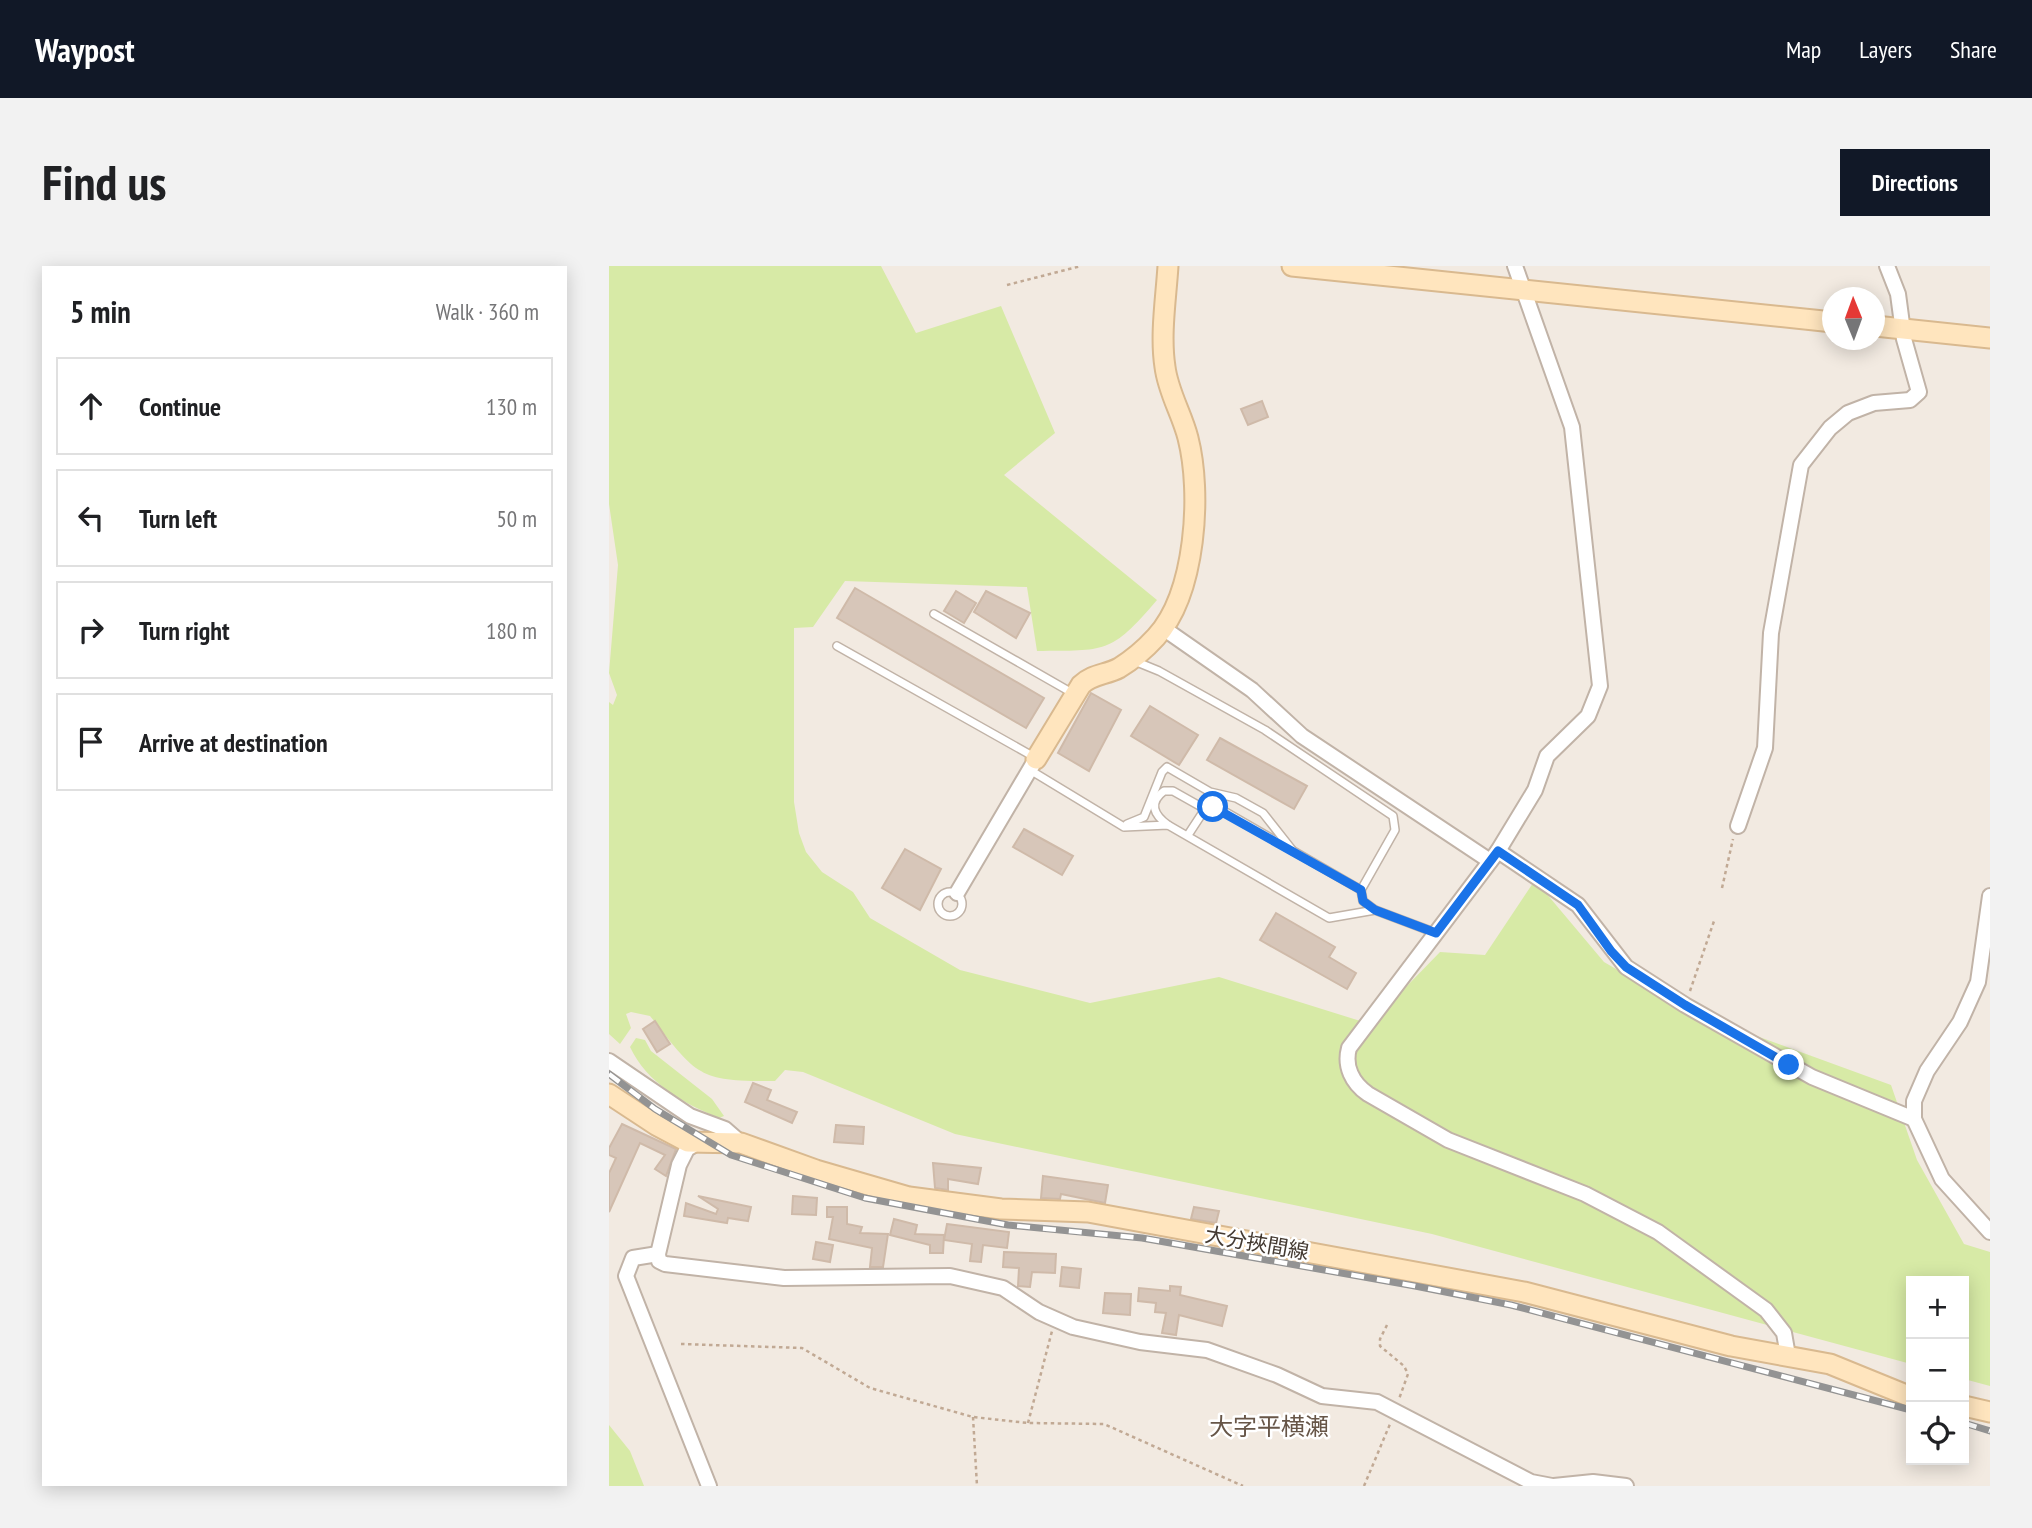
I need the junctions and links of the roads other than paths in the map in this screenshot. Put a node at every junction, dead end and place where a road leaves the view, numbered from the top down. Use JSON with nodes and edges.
{"nodes":[{"id":1,"x":1168,"y":266,"type":"edge"},
{"id":2,"x":1292,"y":266,"type":"edge"},
{"id":3,"x":1515,"y":266,"type":"edge"},
{"id":4,"x":1887,"y":266,"type":"edge"},
{"id":5,"x":1524,"y":290,"type":"junction"},
{"id":6,"x":1822,"y":321,"type":"edge"},
{"id":7,"x":1885,"y":327,"type":"edge"},
{"id":8,"x":1903,"y":329,"type":"junction"},
{"id":9,"x":1990,"y":338,"type":"edge"},
{"id":10,"x":934,"y":614,"type":"dead end"},
{"id":11,"x":1163,"y":628,"type":"junction"},
{"id":12,"x":837,"y":646,"type":"dead end"},
{"id":13,"x":1130,"y":659,"type":"junction"},
{"id":14,"x":1074,"y":694,"type":"junction"},
{"id":15,"x":1033,"y":764,"type":"junction"},
{"id":16,"x":1205,"y":809,"type":"junction"},
{"id":17,"x":1120,"y":825,"type":"junction"},
{"id":18,"x":1168,"y":825,"type":"junction"},
{"id":19,"x":1738,"y":826,"type":"road end"},
{"id":20,"x":1188,"y":835,"type":"junction"},
{"id":21,"x":1293,"y":851,"type":"junction"},
{"id":22,"x":1494,"y":856,"type":"junction"},
{"id":23,"x":1361,"y":890,"type":"junction"},
{"id":24,"x":957,"y":893,"type":"dead end"},
{"id":25,"x":1990,"y":896,"type":"edge"},
{"id":26,"x":1375,"y":910,"type":"junction"},
{"id":27,"x":1436,"y":933,"type":"junction"},
{"id":28,"x":609,"y":1062,"type":"edge"},
{"id":29,"x":609,"y":1094,"type":"edge"},
{"id":30,"x":1914,"y":1119,"type":"junction"},
{"id":31,"x":697,"y":1143,"type":"junction"},
{"id":32,"x":741,"y":1143,"type":"junction"},
{"id":33,"x":1990,"y":1231,"type":"edge"},
{"id":34,"x":658,"y":1254,"type":"junction"},
{"id":35,"x":1788,"y":1356,"type":"junction"},
{"id":36,"x":1906,"y":1395,"type":"edge"},
{"id":37,"x":1969,"y":1407,"type":"edge"},
{"id":38,"x":1990,"y":1412,"type":"edge"},
{"id":39,"x":709,"y":1486,"type":"edge"},
{"id":40,"x":1553,"y":1486,"type":"edge"},
{"id":41,"x":1626,"y":1486,"type":"edge"}],
"edges":[{"from":1,"to":11,"type":"main road"},
{"from":2,"to":5,"type":"main road"},
{"from":3,"to":5,"type":"street"},
{"from":4,"to":8,"type":"street"},
{"from":5,"to":6,"type":"main road"},
{"from":5,"to":22,"type":"street"},
{"from":7,"to":8,"type":"main road"},
{"from":8,"to":9,"type":"main road"},
{"from":8,"to":19,"type":"street"},
{"from":10,"to":14,"type":"lane"},
{"from":11,"to":13,"type":"main road"},
{"from":11,"to":22,"type":"street"},
{"from":12,"to":15,"type":"lane"},
{"from":13,"to":14,"type":"main road"},
{"from":13,"to":23,"type":"lane"},
{"from":14,"to":15,"type":"main road"},
{"from":15,"to":17,"type":"lane"},
{"from":15,"to":24,"type":"street"},
{"from":16,"to":18,"type":"lane"},
{"from":16,"to":20,"type":"lane"},
{"from":16,"to":21,"type":"lane"},
{"from":17,"to":18,"type":"lane"},
{"from":17,"to":21,"type":"lane"},
{"from":18,"to":20,"type":"lane"},
{"from":20,"to":26,"type":"lane"},
{"from":21,"to":23,"type":"lane"},
{"from":22,"to":27,"type":"street"},
{"from":22,"to":30,"type":"street"},
{"from":23,"to":26,"type":"lane"},
{"from":25,"to":30,"type":"street"},
{"from":26,"to":27,"type":"lane"},
{"from":27,"to":35,"type":"street"},
{"from":28,"to":32,"type":"street"},
{"from":29,"to":31,"type":"main road","name":"大分挾間線"},
{"from":30,"to":33,"type":"street"},
{"from":31,"to":32,"type":"main road","name":"大分挾間線"},
{"from":31,"to":34,"type":"street"},
{"from":32,"to":35,"type":"main road","name":"大分挾間線"},
{"from":34,"to":39,"type":"street"},
{"from":34,"to":40,"type":"street"},
{"from":35,"to":36,"type":"main road","name":"大分挾間線"},
{"from":37,"to":38,"type":"main road"},
{"from":40,"to":41,"type":"street"}]}
